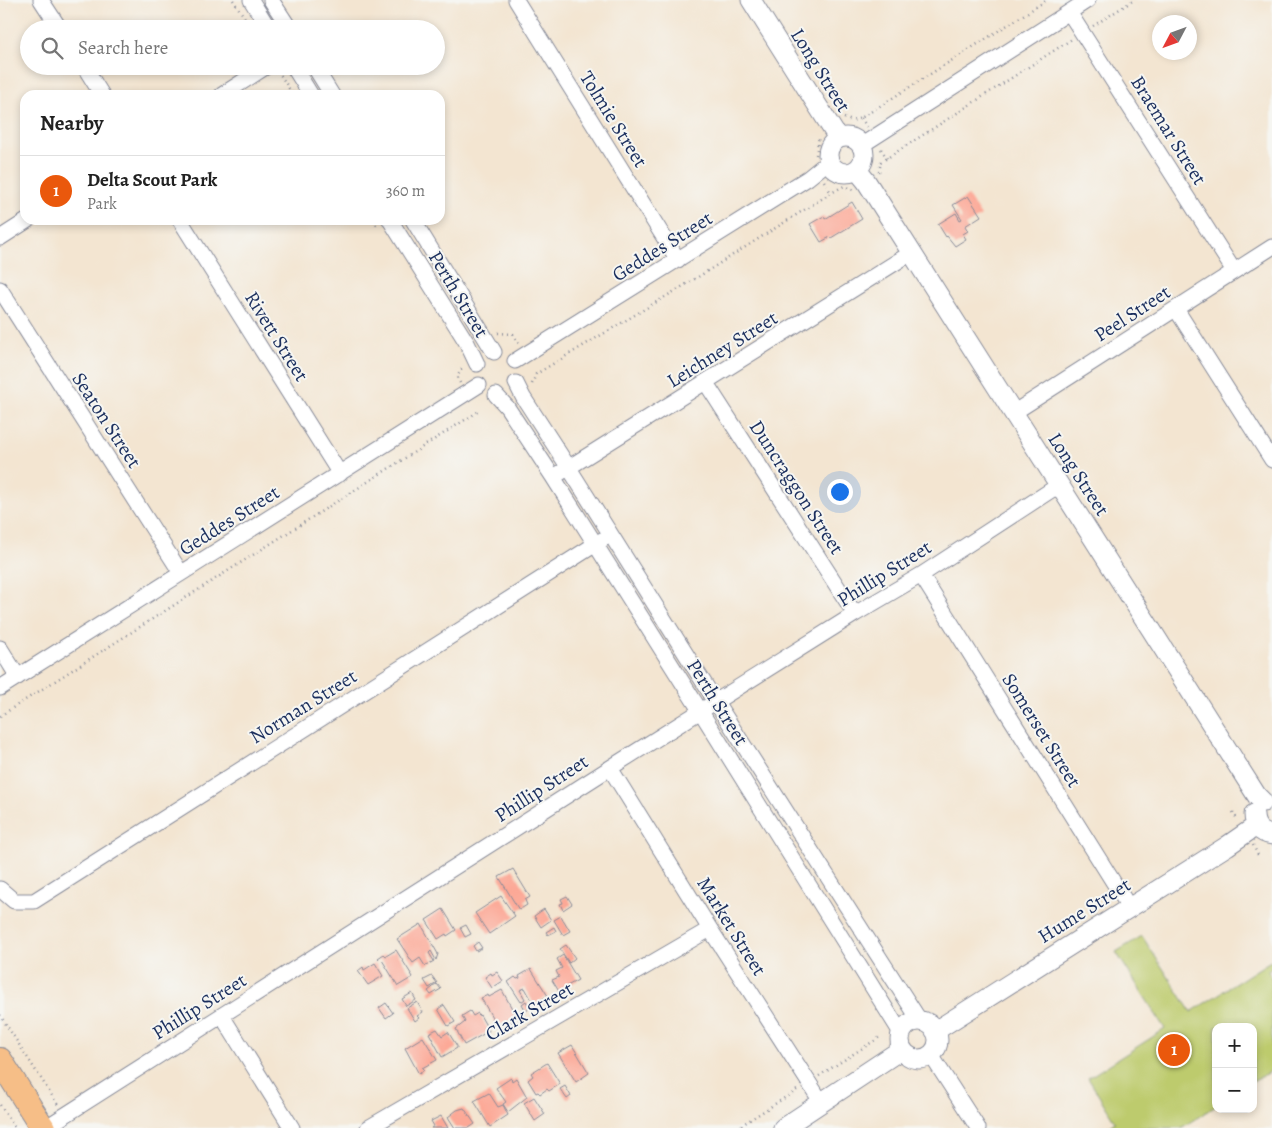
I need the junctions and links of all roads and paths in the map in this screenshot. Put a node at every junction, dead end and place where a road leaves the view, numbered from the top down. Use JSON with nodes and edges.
{"nodes":[{"id":1,"x":41,"y":0,"type":"edge"},
{"id":2,"x":234,"y":0,"type":"edge"},
{"id":3,"x":251,"y":0,"type":"edge"},
{"id":4,"x":271,"y":0,"type":"edge"},
{"id":5,"x":516,"y":0,"type":"edge"},
{"id":6,"x":751,"y":0,"type":"edge"},
{"id":7,"x":1047,"y":0,"type":"edge"},
{"id":8,"x":1088,"y":0,"type":"edge"},
{"id":9,"x":1134,"y":0,"type":"edge"},
{"id":10,"x":1069,"y":12,"type":"junction"},
{"id":11,"x":54,"y":20,"type":"edge"},
{"id":12,"x":246,"y":20,"type":"edge"},
{"id":13,"x":263,"y":20,"type":"edge"},
{"id":14,"x":284,"y":20,"type":"edge"},
{"id":15,"x":1083,"y":32,"type":"junction"},
{"id":16,"x":90,"y":75,"type":"edge"},
{"id":17,"x":253,"y":75,"type":"edge"},
{"id":18,"x":281,"y":75,"type":"edge"},
{"id":19,"x":299,"y":75,"type":"edge"},
{"id":20,"x":320,"y":75,"type":"edge"},
{"id":21,"x":99,"y":90,"type":"edge"},
{"id":22,"x":230,"y":90,"type":"edge"},
{"id":23,"x":290,"y":90,"type":"edge"},
{"id":24,"x":308,"y":90,"type":"edge"},
{"id":25,"x":329,"y":90,"type":"edge"},
{"id":26,"x":862,"y":118,"type":"dead end"},
{"id":27,"x":838,"y":138,"type":"junction"},
{"id":28,"x":862,"y":145,"type":"junction"},
{"id":29,"x":829,"y":161,"type":"junction"},
{"id":30,"x":861,"y":175,"type":"junction"},
{"id":31,"x":20,"y":225,"type":"edge"},
{"id":32,"x":183,"y":225,"type":"edge"},
{"id":33,"x":385,"y":225,"type":"edge"},
{"id":34,"x":416,"y":225,"type":"edge"},
{"id":35,"x":0,"y":238,"type":"edge"},
{"id":36,"x":428,"y":244,"type":"junction"},
{"id":37,"x":1272,"y":246,"type":"edge"},
{"id":38,"x":911,"y":253,"type":"junction"},
{"id":39,"x":412,"y":254,"type":"junction"},
{"id":40,"x":678,"y":260,"type":"junction"},
{"id":41,"x":1234,"y":271,"type":"junction"},
{"id":42,"x":0,"y":289,"type":"edge"},
{"id":43,"x":1176,"y":309,"type":"junction"},
{"id":44,"x":494,"y":352,"type":"junction"},
{"id":45,"x":515,"y":361,"type":"junction"},
{"id":46,"x":469,"y":364,"type":"junction"},
{"id":47,"x":706,"y":383,"type":"junction"},
{"id":48,"x":472,"y":389,"type":"junction"},
{"id":49,"x":520,"y":390,"type":"junction"},
{"id":50,"x":496,"y":395,"type":"junction"},
{"id":51,"x":479,"y":411,"type":"dead end"},
{"id":52,"x":1013,"y":413,"type":"junction"},
{"id":53,"x":1272,"y":460,"type":"edge"},
{"id":54,"x":570,"y":468,"type":"junction"},
{"id":55,"x":340,"y":474,"type":"junction"},
{"id":56,"x":552,"y":477,"type":"junction"},
{"id":57,"x":1059,"y":485,"type":"junction"},
{"id":58,"x":611,"y":534,"type":"junction"},
{"id":59,"x":594,"y":545,"type":"junction"},
{"id":60,"x":181,"y":573,"type":"junction"},
{"id":61,"x":921,"y":575,"type":"junction"},
{"id":62,"x":855,"y":614,"type":"junction"},
{"id":63,"x":0,"y":648,"type":"edge"},
{"id":64,"x":18,"y":677,"type":"junction"},
{"id":65,"x":0,"y":688,"type":"edge"},
{"id":66,"x":716,"y":702,"type":"junction"},
{"id":67,"x":701,"y":712,"type":"junction"},
{"id":68,"x":0,"y":716,"type":"edge"},
{"id":69,"x":610,"y":768,"type":"junction"},
{"id":70,"x":1267,"y":801,"type":"edge"},
{"id":71,"x":1233,"y":812,"type":"dead end"},
{"id":72,"x":1237,"y":819,"type":"dead end"},
{"id":73,"x":1264,"y":830,"type":"edge"},
{"id":74,"x":1252,"y":844,"type":"dead end"},
{"id":75,"x":1258,"y":855,"type":"dead end"},
{"id":76,"x":0,"y":889,"type":"edge"},
{"id":77,"x":1129,"y":907,"type":"junction"},
{"id":78,"x":710,"y":929,"type":"junction"},
{"id":79,"x":0,"y":1014,"type":"edge"},
{"id":80,"x":222,"y":1016,"type":"junction"},
{"id":81,"x":927,"y":1026,"type":"junction"},
{"id":82,"x":880,"y":1037,"type":"dead end"},
{"id":83,"x":902,"y":1041,"type":"junction"},
{"id":84,"x":931,"y":1055,"type":"junction"},
{"id":85,"x":0,"y":1060,"type":"edge"},
{"id":86,"x":809,"y":1083,"type":"junction"},
{"id":87,"x":822,"y":1103,"type":"junction"},
{"id":88,"x":0,"y":1105,"type":"edge"},
{"id":89,"x":58,"y":1105,"type":"dead end"},
{"id":90,"x":14,"y":1128,"type":"edge"},
{"id":91,"x":44,"y":1128,"type":"edge"},
{"id":92,"x":292,"y":1128,"type":"edge"},
{"id":93,"x":368,"y":1128,"type":"edge"},
{"id":94,"x":737,"y":1128,"type":"edge"},
{"id":95,"x":783,"y":1128,"type":"edge"},
{"id":96,"x":978,"y":1128,"type":"edge"}],
"edges":[{"from":1,"to":11,"type":"street"},
{"from":2,"to":12,"type":"path"},
{"from":3,"to":13,"type":"street"},
{"from":4,"to":14,"type":"street"},
{"from":5,"to":40,"type":"street","name":"Tolmie Street"},
{"from":6,"to":27,"type":"street","name":"Long Street"},
{"from":7,"to":26,"type":"path"},
{"from":8,"to":10,"type":"street"},
{"from":9,"to":15,"type":"path"},
{"from":10,"to":15,"type":"street","name":"Braemar Street"},
{"from":10,"to":28,"type":"street"},
{"from":15,"to":30,"type":"path"},
{"from":15,"to":41,"type":"street","name":"Braemar Street"},
{"from":16,"to":21,"type":"street"},
{"from":17,"to":22,"type":"street"},
{"from":18,"to":23,"type":"path"},
{"from":19,"to":24,"type":"street"},
{"from":20,"to":25,"type":"street"},
{"from":27,"to":28,"type":"street"},
{"from":27,"to":29,"type":"street"},
{"from":28,"to":30,"type":"street"},
{"from":29,"to":30,"type":"street"},
{"from":29,"to":40,"type":"street","name":"Geddes Street"},
{"from":30,"to":38,"type":"street","name":"Long Street"},
{"from":30,"to":49,"type":"path"},
{"from":31,"to":35,"type":"street"},
{"from":32,"to":55,"type":"street","name":"Rivett Street"},
{"from":33,"to":39,"type":"street","name":"Perth Street"},
{"from":34,"to":36,"type":"street","name":"Perth Street"},
{"from":36,"to":39,"type":"street"},
{"from":36,"to":44,"type":"street","name":"Perth Street"},
{"from":37,"to":41,"type":"street","name":"Peel Street"},
{"from":38,"to":47,"type":"street","name":"Leichney Street"},
{"from":38,"to":52,"type":"street","name":"Long Street"},
{"from":39,"to":46,"type":"street","name":"Perth Street"},
{"from":40,"to":45,"type":"street","name":"Geddes Street"},
{"from":41,"to":43,"type":"street","name":"Peel Street"},
{"from":42,"to":60,"type":"street","name":"Seaton Street"},
{"from":43,"to":52,"type":"street","name":"Peel Street"},
{"from":43,"to":53,"type":"street"},
{"from":44,"to":45,"type":"street"},
{"from":44,"to":46,"type":"street"},
{"from":45,"to":49,"type":"street"},
{"from":46,"to":48,"type":"street"},
{"from":46,"to":48,"type":"path"},
{"from":47,"to":54,"type":"street","name":"Leichney Street"},
{"from":47,"to":62,"type":"street","name":"Duncraggon Street"},
{"from":48,"to":50,"type":"street"},
{"from":48,"to":55,"type":"street","name":"Geddes Street"},
{"from":49,"to":50,"type":"street"},
{"from":49,"to":54,"type":"street","name":"Perth Street"},
{"from":50,"to":56,"type":"street","name":"Perth Street"},
{"from":51,"to":68,"type":"path"},
{"from":52,"to":57,"type":"street","name":"Long Street"},
{"from":54,"to":56,"type":"street","name":"Leichney Street"},
{"from":54,"to":58,"type":"street","name":"Perth Street"},
{"from":55,"to":60,"type":"street","name":"Geddes Street"},
{"from":56,"to":59,"type":"street","name":"Perth Street"},
{"from":57,"to":61,"type":"street","name":"Phillip Street"},
{"from":57,"to":70,"type":"street","name":"Long Street"},
{"from":58,"to":59,"type":"street","name":"Norman Street"},
{"from":58,"to":66,"type":"street","name":"Perth Street"},
{"from":59,"to":67,"type":"street","name":"Perth Street"},
{"from":59,"to":76,"type":"street","name":"Norman Street"},
{"from":60,"to":64,"type":"street","name":"Geddes Street"},
{"from":61,"to":62,"type":"street","name":"Phillip Street"},
{"from":61,"to":77,"type":"street","name":"Somerset Street"},
{"from":62,"to":66,"type":"street","name":"Phillip Street"},
{"from":63,"to":64,"type":"street"},
{"from":64,"to":65,"type":"street","name":"Geddes Street"},
{"from":66,"to":67,"type":"street","name":"Phillip Street"},
{"from":66,"to":81,"type":"street","name":"Perth Street"},
{"from":67,"to":69,"type":"street","name":"Phillip Street"},
{"from":67,"to":83,"type":"street","name":"Perth Street"},
{"from":69,"to":78,"type":"street","name":"Market Street"},
{"from":69,"to":80,"type":"street","name":"Phillip Street"},
{"from":70,"to":73,"type":"street"},
{"from":71,"to":72,"type":"path"},
{"from":73,"to":77,"type":"street","name":"Hume Street"},
{"from":74,"to":75,"type":"path"},
{"from":77,"to":81,"type":"street","name":"Hume Street"},
{"from":78,"to":86,"type":"street","name":"Market Street"},
{"from":78,"to":93,"type":"street","name":"Clark Street"},
{"from":79,"to":89,"type":"path"},
{"from":80,"to":91,"type":"street","name":"Phillip Street"},
{"from":80,"to":92,"type":"street"},
{"from":81,"to":83,"type":"street"},
{"from":81,"to":84,"type":"street"},
{"from":82,"to":86,"type":"path"},
{"from":83,"to":84,"type":"street"},
{"from":83,"to":87,"type":"street"},
{"from":84,"to":96,"type":"street"},
{"from":85,"to":91,"type":"highway"},
{"from":86,"to":87,"type":"street","name":"Market Street"},
{"from":86,"to":94,"type":"path"},
{"from":87,"to":95,"type":"street"},
{"from":88,"to":90,"type":"path"}]}
